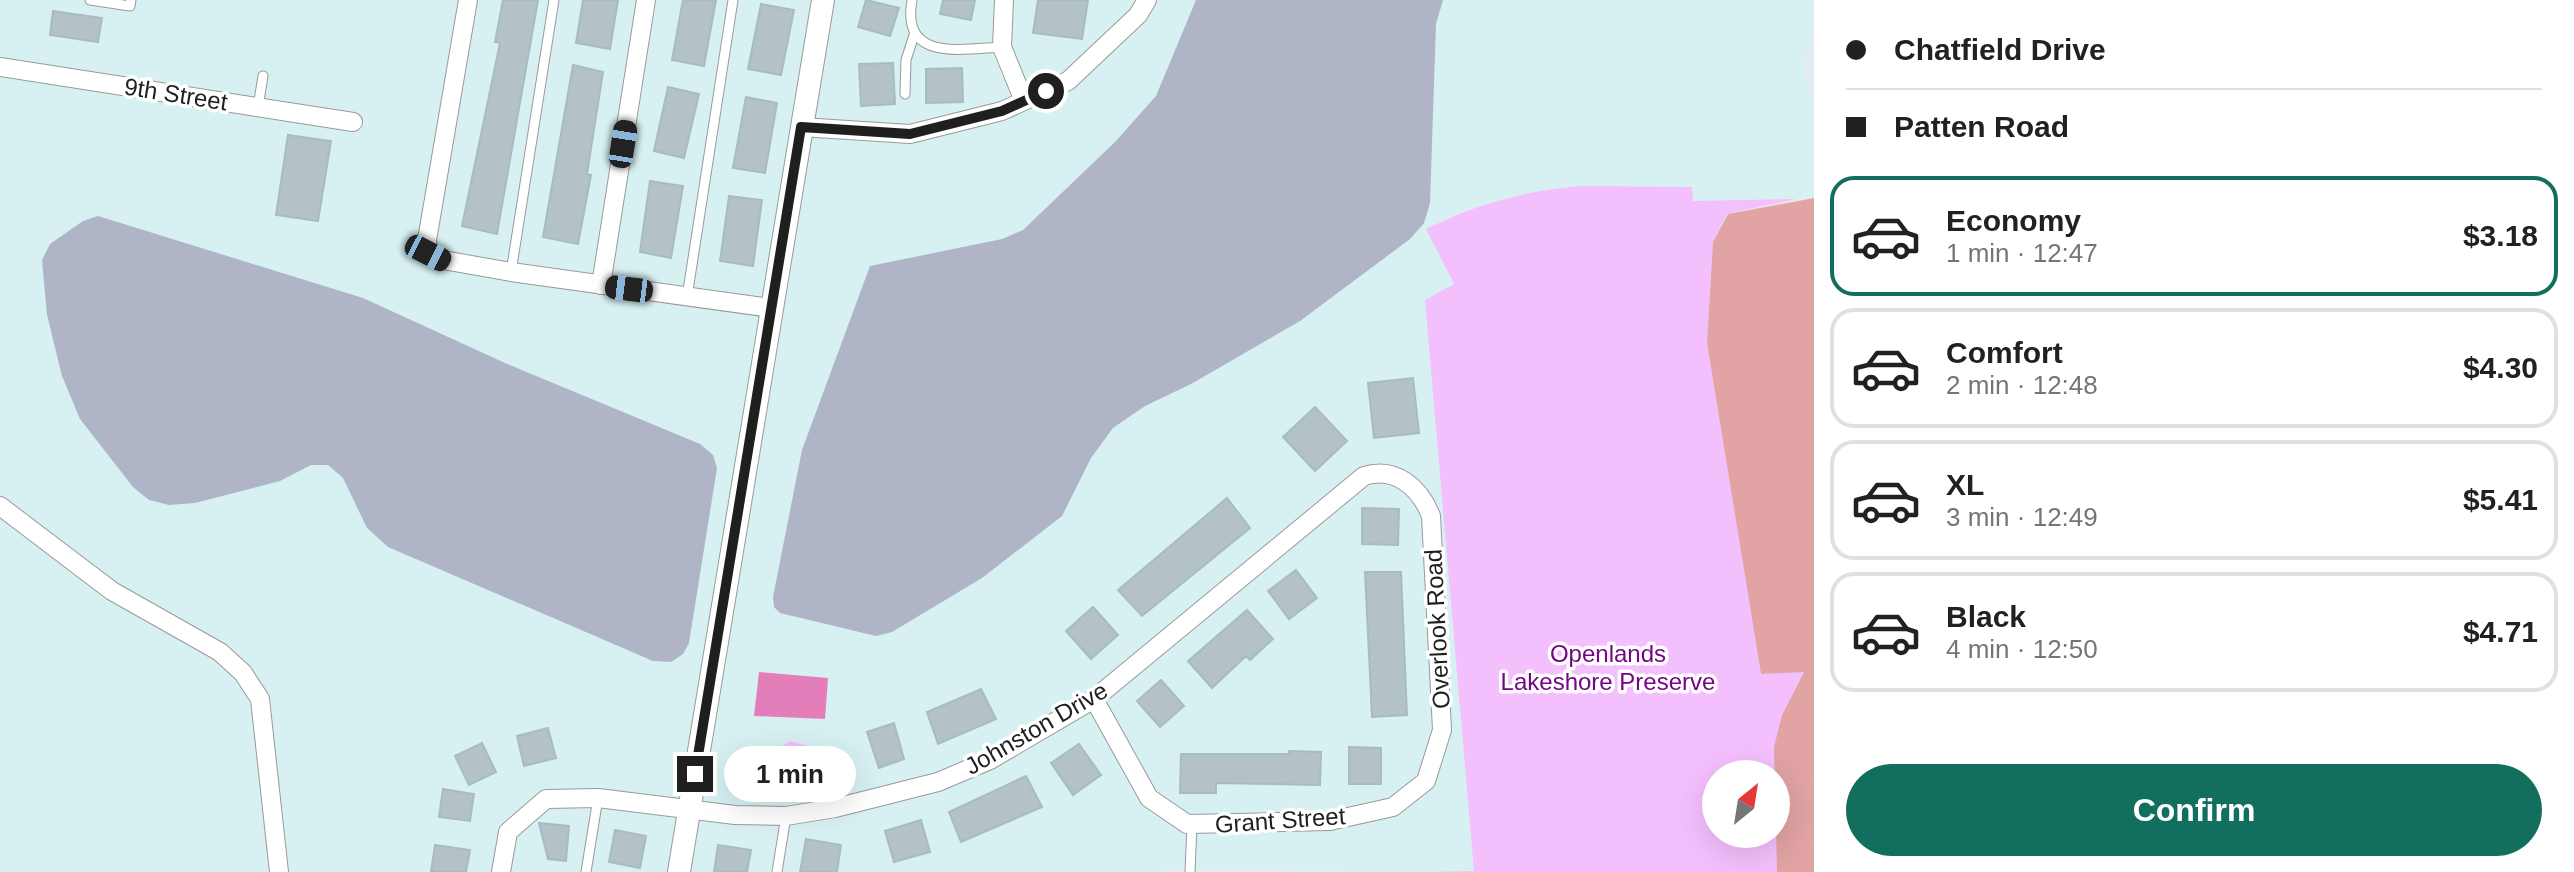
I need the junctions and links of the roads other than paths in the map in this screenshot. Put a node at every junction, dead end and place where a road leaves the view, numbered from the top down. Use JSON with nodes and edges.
{"nodes":[{"id":1,"x":90,"y":0,"type":"edge"},
{"id":2,"x":131,"y":0,"type":"edge"},
{"id":3,"x":468,"y":0,"type":"edge"},
{"id":4,"x":554,"y":0,"type":"edge"},
{"id":5,"x":646,"y":0,"type":"edge"},
{"id":6,"x":733,"y":0,"type":"edge"},
{"id":7,"x":823,"y":0,"type":"edge"},
{"id":8,"x":912,"y":0,"type":"edge"},
{"id":9,"x":1004,"y":0,"type":"edge"},
{"id":10,"x":1147,"y":0,"type":"edge"},
{"id":11,"x":914,"y":35,"type":"junction"},
{"id":12,"x":1002,"y":47,"type":"junction"},
{"id":13,"x":0,"y":67,"type":"edge"},
{"id":14,"x":263,"y":76,"type":"dead end"},
{"id":15,"x":905,"y":94,"type":"dead end"},
{"id":16,"x":1024,"y":101,"type":"junction"},
{"id":17,"x":258,"y":107,"type":"junction"},
{"id":18,"x":353,"y":122,"type":"dead end"},
{"id":19,"x":801,"y":127,"type":"junction"},
{"id":20,"x":511,"y":272,"type":"junction"},
{"id":21,"x":601,"y":285,"type":"junction"},
{"id":22,"x":687,"y":297,"type":"junction"},
{"id":23,"x":771,"y":308,"type":"junction"},
{"id":24,"x":1407,"y":483,"type":"joint"},
{"id":25,"x":0,"y":506,"type":"edge"},
{"id":26,"x":1094,"y":699,"type":"junction"},
{"id":27,"x":1426,"y":781,"type":"joint"},
{"id":28,"x":598,"y":798,"type":"junction"},
{"id":29,"x":689,"y":809,"type":"junction"},
{"id":30,"x":786,"y":816,"type":"junction"},
{"id":31,"x":1192,"y":824,"type":"junction"},
{"id":32,"x":279,"y":872,"type":"edge"},
{"id":33,"x":501,"y":872,"type":"edge"},
{"id":34,"x":586,"y":872,"type":"edge"},
{"id":35,"x":679,"y":872,"type":"edge"},
{"id":36,"x":777,"y":872,"type":"edge"},
{"id":37,"x":1190,"y":872,"type":"edge"}],
"edges":[{"from":1,"to":2,"type":"lane"},
{"from":3,"to":20,"type":"street"},
{"from":4,"to":20,"type":"lane"},
{"from":5,"to":21,"type":"street"},
{"from":6,"to":22,"type":"lane"},
{"from":7,"to":19,"type":"street"},
{"from":8,"to":11,"type":"lane"},
{"from":9,"to":12,"type":"street"},
{"from":10,"to":16,"type":"street"},
{"from":11,"to":12,"type":"lane"},
{"from":11,"to":15,"type":"lane"},
{"from":12,"to":16,"type":"street"},
{"from":13,"to":17,"type":"street","name":"9th Street"},
{"from":14,"to":17,"type":"lane"},
{"from":16,"to":19,"type":"street"},
{"from":17,"to":18,"type":"street","name":"9th Street"},
{"from":19,"to":23,"type":"street"},
{"from":20,"to":21,"type":"street"},
{"from":21,"to":22,"type":"street"},
{"from":22,"to":23,"type":"street"},
{"from":23,"to":29,"type":"street"},
{"from":24,"to":26,"type":"street","name":"Johnston Drive"},
{"from":24,"to":27,"type":"street","name":"Overlook Road"},
{"from":25,"to":32,"type":"street"},
{"from":26,"to":30,"type":"street","name":"Johnston Drive"},
{"from":26,"to":31,"type":"street","name":"Grant Street"},
{"from":27,"to":31,"type":"street","name":"Grant Street"},
{"from":28,"to":29,"type":"street","name":"Johnston Drive"},
{"from":28,"to":33,"type":"street","name":"Johnston Drive"},
{"from":28,"to":34,"type":"lane"},
{"from":29,"to":30,"type":"street","name":"Johnston Drive"},
{"from":29,"to":35,"type":"street"},
{"from":30,"to":36,"type":"lane"},
{"from":31,"to":37,"type":"lane"}]}
